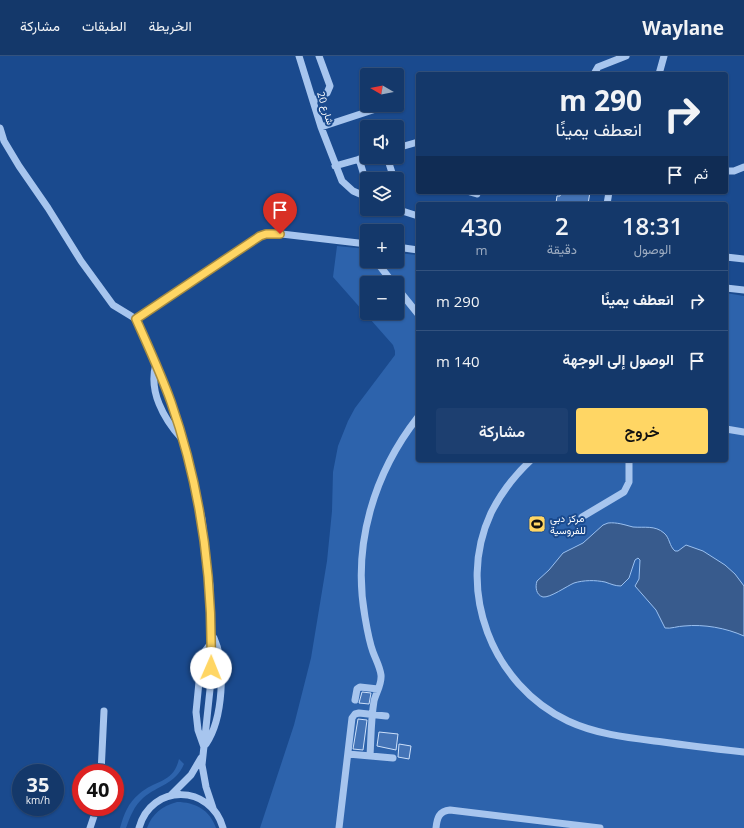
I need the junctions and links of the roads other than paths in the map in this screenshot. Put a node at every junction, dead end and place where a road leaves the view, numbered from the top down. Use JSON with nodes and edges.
{"nodes":[{"id":1,"x":299,"y":56,"type":"edge"},
{"id":2,"x":320,"y":56,"type":"edge"},
{"id":3,"x":626,"y":56,"type":"edge"},
{"id":4,"x":664,"y":56,"type":"edge"},
{"id":5,"x":595,"y":72,"type":"edge"},
{"id":6,"x":660,"y":72,"type":"edge"},
{"id":7,"x":313,"y":102,"type":"junction"},
{"id":8,"x":367,"y":112,"type":"edge"},
{"id":9,"x":321,"y":127,"type":"junction"},
{"id":10,"x":0,"y":128,"type":"edge"},
{"id":11,"x":416,"y":143,"type":"edge"},
{"id":12,"x":404,"y":146,"type":"edge"},
{"id":13,"x":359,"y":159,"type":"joint"},
{"id":14,"x":336,"y":166,"type":"junction"},
{"id":15,"x":744,"y":167,"type":"edge"},
{"id":16,"x":728,"y":171,"type":"edge"},
{"id":17,"x":363,"y":172,"type":"edge"},
{"id":18,"x":360,"y":194,"type":"edge"},
{"id":19,"x":404,"y":212,"type":"edge"},
{"id":20,"x":416,"y":215,"type":"edge"},
{"id":21,"x":360,"y":243,"type":"edge"},
{"id":22,"x":404,"y":248,"type":"edge"},
{"id":23,"x":416,"y":250,"type":"edge"},
{"id":24,"x":728,"y":256,"type":"edge"},
{"id":25,"x":744,"y":259,"type":"edge"},
{"id":26,"x":381,"y":268,"type":"edge"},
{"id":27,"x":388,"y":276,"type":"edge"},
{"id":28,"x":728,"y":288,"type":"edge"},
{"id":29,"x":744,"y":290,"type":"edge"},
{"id":30,"x":404,"y":297,"type":"edge"},
{"id":31,"x":416,"y":312,"type":"edge"},
{"id":32,"x":136,"y":319,"type":"junction"},
{"id":33,"x":156,"y":364,"type":"junction"},
{"id":34,"x":416,"y":420,"type":"edge"},
{"id":35,"x":728,"y":429,"type":"edge"},
{"id":36,"x":744,"y":432,"type":"edge"},
{"id":37,"x":183,"y":440,"type":"junction"},
{"id":38,"x":529,"y":462,"type":"edge"},
{"id":39,"x":629,"y":462,"type":"edge"},
{"id":40,"x":582,"y":517,"type":"dead end"},
{"id":41,"x":211,"y":633,"type":"junction"},
{"id":42,"x":212,"y":643,"type":"junction"},
{"id":43,"x":378,"y":689,"type":"junction"},
{"id":44,"x":355,"y":700,"type":"dead end"},
{"id":45,"x":104,"y":712,"type":"dead end"},
{"id":46,"x":373,"y":714,"type":"junction"},
{"id":47,"x":386,"y":716,"type":"dead end"},
{"id":48,"x":204,"y":747,"type":"junction"},
{"id":49,"x":744,"y":752,"type":"edge"},
{"id":50,"x":348,"y":754,"type":"junction"},
{"id":51,"x":370,"y":756,"type":"junction"},
{"id":52,"x":202,"y":758,"type":"junction"},
{"id":53,"x":393,"y":758,"type":"dead end"},
{"id":54,"x":101,"y":764,"type":"edge"},
{"id":55,"x":170,"y":795,"type":"junction"},
{"id":56,"x":213,"y":808,"type":"junction"},
{"id":57,"x":94,"y":816,"type":"edge"},
{"id":58,"x":223,"y":825,"type":"edge"},
{"id":59,"x":90,"y":828,"type":"edge"},
{"id":60,"x":139,"y":828,"type":"edge"},
{"id":61,"x":228,"y":828,"type":"edge"},
{"id":62,"x":339,"y":828,"type":"edge"},
{"id":63,"x":436,"y":828,"type":"edge"},
{"id":64,"x":600,"y":828,"type":"edge"}],
"edges":[{"from":1,"to":7,"type":"street","name":"شارع 20"},
{"from":2,"to":7,"type":"street"},
{"from":3,"to":5,"type":"street"},
{"from":4,"to":6,"type":"street"},
{"from":7,"to":9,"type":"street","name":"شارع 20"},
{"from":8,"to":9,"type":"street"},
{"from":9,"to":14,"type":"street","name":"شارع 20"},
{"from":10,"to":32,"type":"street"},
{"from":11,"to":12,"type":"street"},
{"from":13,"to":14,"type":"street"},
{"from":13,"to":17,"type":"street"},
{"from":14,"to":18,"type":"street","name":"شارع 20"},
{"from":15,"to":16,"type":"street"},
{"from":19,"to":20,"type":"street"},
{"from":21,"to":32,"type":"street"},
{"from":22,"to":23,"type":"street"},
{"from":24,"to":25,"type":"street"},
{"from":26,"to":27,"type":"street"},
{"from":28,"to":29,"type":"street"},
{"from":30,"to":31,"type":"street"},
{"from":32,"to":33,"type":"street"},
{"from":33,"to":37,"type":"street"},
{"from":33,"to":37,"type":"street"},
{"from":34,"to":43,"type":"street"},
{"from":35,"to":36,"type":"street"},
{"from":37,"to":41,"type":"street"},
{"from":38,"to":49,"type":"street"},
{"from":39,"to":40,"type":"street"},
{"from":41,"to":42,"type":"street"},
{"from":41,"to":48,"type":"street"},
{"from":42,"to":48,"type":"street"},
{"from":42,"to":48,"type":"street"},
{"from":43,"to":44,"type":"street"},
{"from":43,"to":46,"type":"street"},
{"from":45,"to":54,"type":"street"},
{"from":46,"to":47,"type":"street"},
{"from":46,"to":50,"type":"street"},
{"from":46,"to":51,"type":"street"},
{"from":48,"to":52,"type":"street"},
{"from":50,"to":51,"type":"street"},
{"from":50,"to":62,"type":"street"},
{"from":51,"to":53,"type":"street"},
{"from":52,"to":55,"type":"street"},
{"from":52,"to":56,"type":"street"},
{"from":55,"to":56,"type":"street"},
{"from":55,"to":60,"type":"street"},
{"from":56,"to":58,"type":"street"},
{"from":57,"to":59,"type":"street"},
{"from":58,"to":61,"type":"street"},
{"from":63,"to":64,"type":"street"}]}
